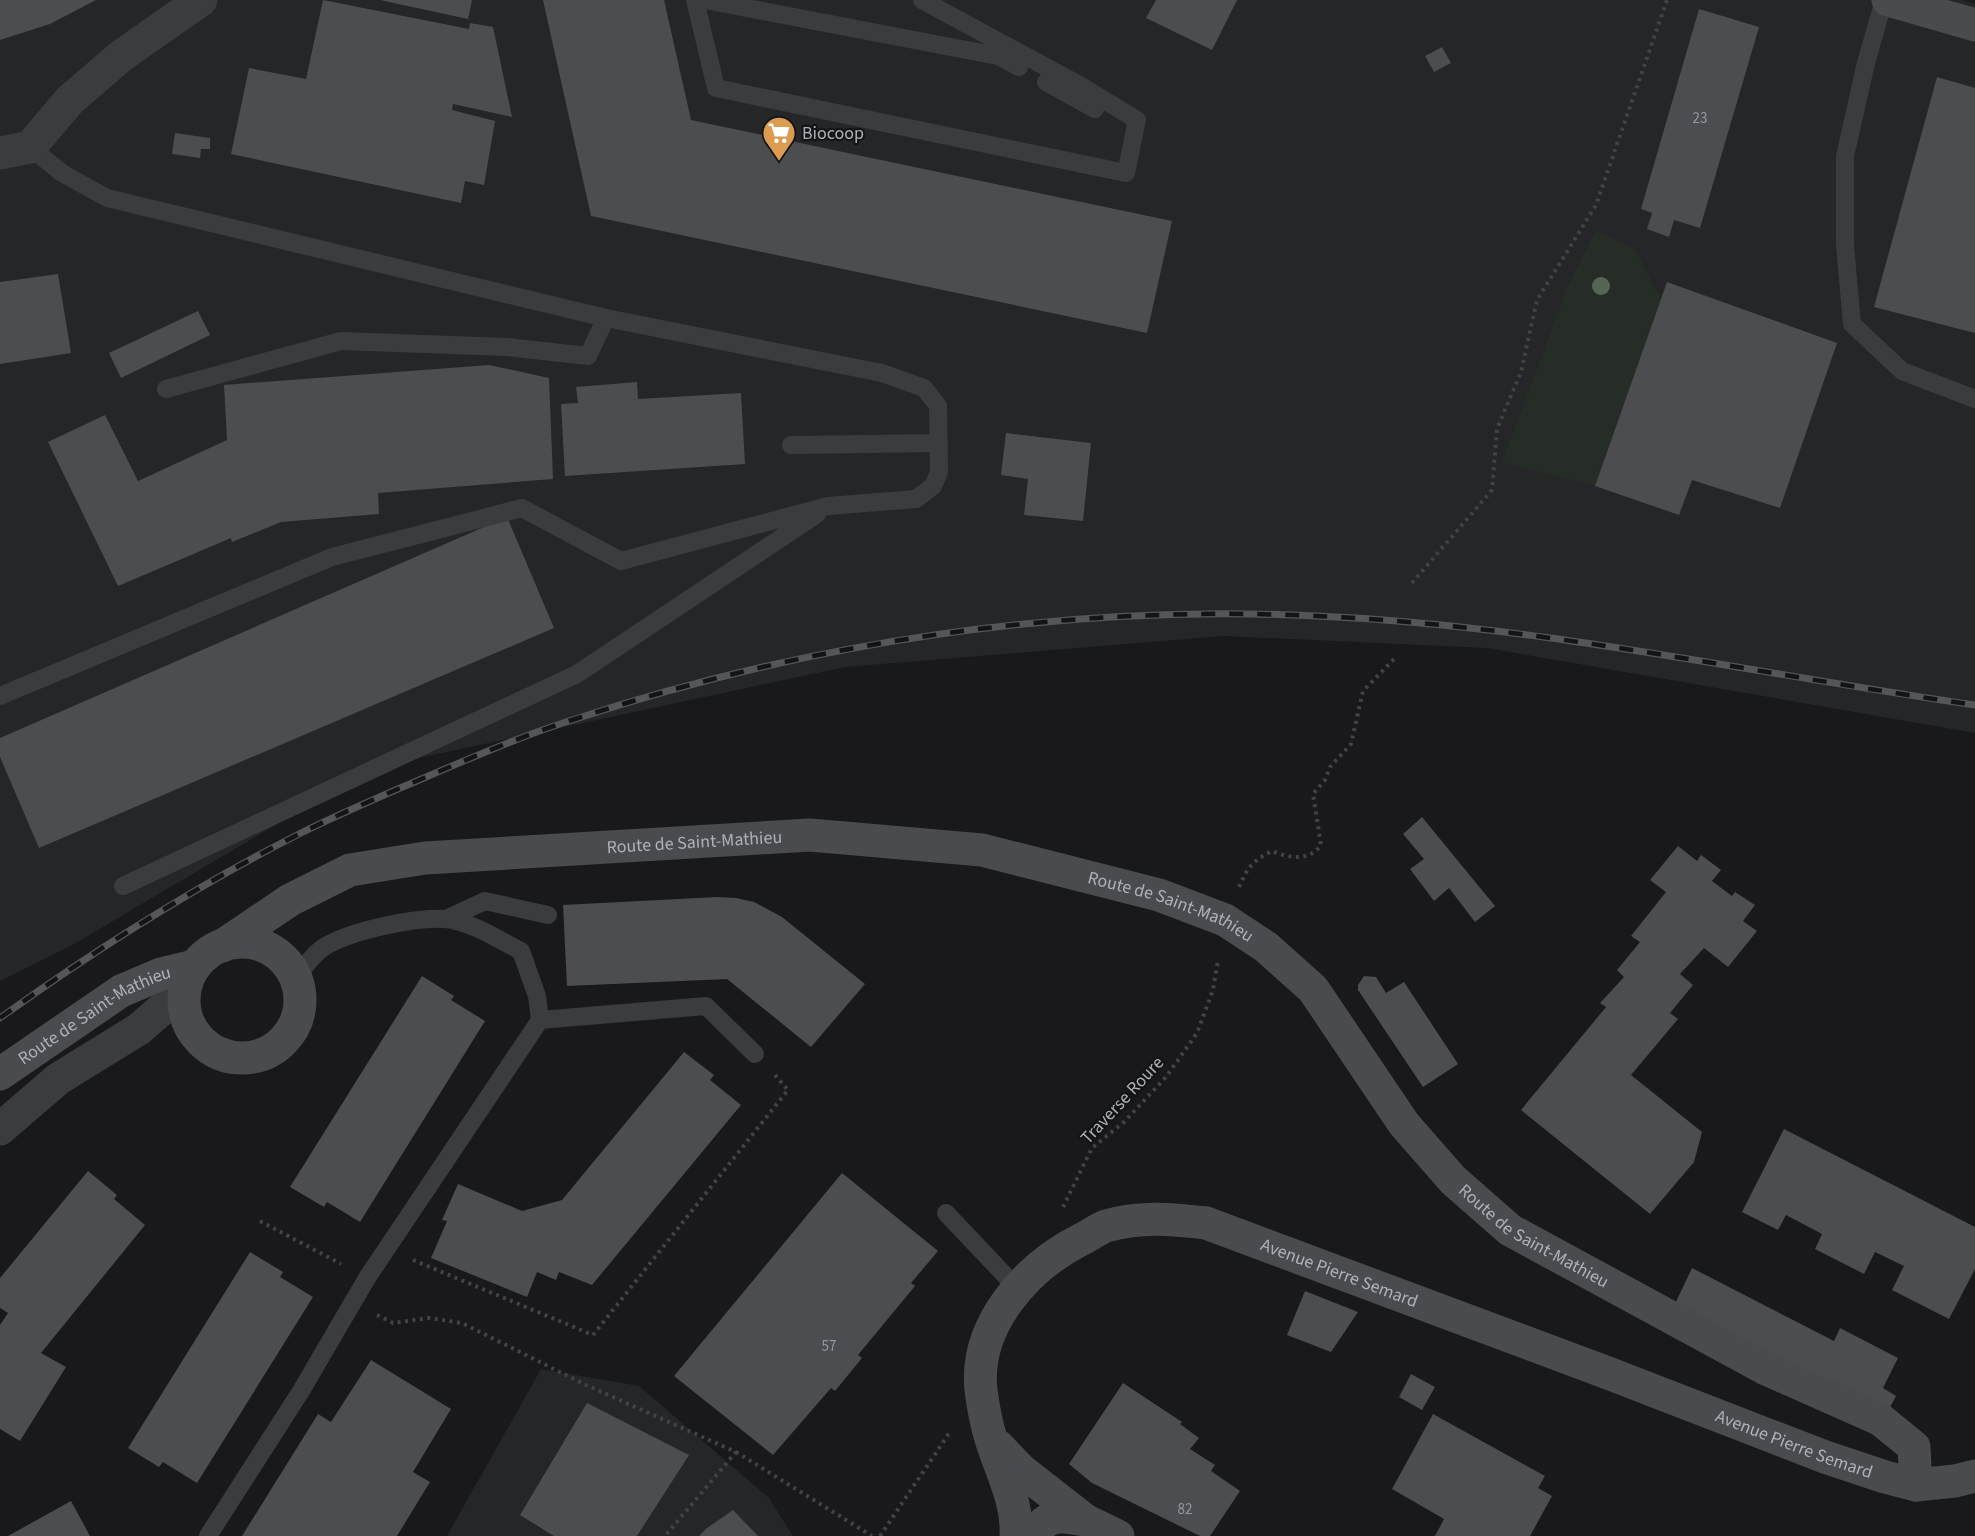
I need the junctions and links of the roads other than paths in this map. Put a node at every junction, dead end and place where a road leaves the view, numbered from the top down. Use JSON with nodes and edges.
{"nodes":[{"id":1,"x":201,"y":0,"type":"edge"},
{"id":2,"x":695,"y":0,"type":"edge"},
{"id":3,"x":705,"y":0,"type":"edge"},
{"id":4,"x":922,"y":0,"type":"edge"},
{"id":5,"x":1886,"y":0,"type":"edge"},
{"id":6,"x":1975,"y":25,"type":"edge"},
{"id":7,"x":1135,"y":131,"type":"junction"},
{"id":8,"x":15,"y":150,"type":"edge"},
{"id":9,"x":606,"y":318,"type":"junction"},
{"id":10,"x":166,"y":389,"type":"dead end"},
{"id":11,"x":1975,"y":399,"type":"edge"},
{"id":12,"x":939,"y":443,"type":"junction"},
{"id":13,"x":791,"y":445,"type":"dead end"},
{"id":14,"x":828,"y":506,"type":"junction"},
{"id":15,"x":0,"y":696,"type":"edge"},
{"id":16,"x":123,"y":886,"type":"dead end"},
{"id":17,"x":548,"y":915,"type":"dead end"},
{"id":18,"x":446,"y":919,"type":"junction"},
{"id":19,"x":222,"y":946,"type":"junction"},
{"id":20,"x":189,"y":978,"type":"junction"},
{"id":21,"x":296,"y":978,"type":"junction"},
{"id":22,"x":540,"y":1020,"type":"junction"},
{"id":23,"x":755,"y":1053,"type":"dead end"},
{"id":24,"x":0,"y":1074,"type":"edge"},
{"id":25,"x":0,"y":1129,"type":"edge"},
{"id":26,"x":946,"y":1213,"type":"dead end"},
{"id":27,"x":1017,"y":1288,"type":"junction"},
{"id":28,"x":992,"y":1440,"type":"junction"},
{"id":29,"x":1975,"y":1476,"type":"edge"},
{"id":30,"x":1916,"y":1485,"type":"junction"},
{"id":31,"x":1084,"y":1520,"type":"junction"},
{"id":32,"x":208,"y":1536,"type":"edge"},
{"id":33,"x":1016,"y":1536,"type":"edge"},
{"id":34,"x":1032,"y":1536,"type":"edge"},
{"id":35,"x":1118,"y":1536,"type":"edge"}],
"edges":[{"from":1,"to":8,"type":"street"},
{"from":2,"to":7,"type":"lane"},
{"from":3,"to":7,"type":"lane"},
{"from":4,"to":7,"type":"lane"},
{"from":5,"to":6,"type":"street"},
{"from":5,"to":11,"type":"lane"},
{"from":8,"to":9,"type":"lane"},
{"from":9,"to":10,"type":"lane"},
{"from":9,"to":12,"type":"lane"},
{"from":12,"to":13,"type":"lane"},
{"from":12,"to":14,"type":"lane"},
{"from":14,"to":15,"type":"lane"},
{"from":14,"to":16,"type":"lane"},
{"from":17,"to":18,"type":"lane"},
{"from":18,"to":21,"type":"lane"},
{"from":18,"to":22,"type":"lane"},
{"from":19,"to":20,"type":"street"},
{"from":19,"to":21,"type":"street"},
{"from":19,"to":30,"type":"street","name":"Route de Saint-Mathieu"},
{"from":20,"to":21,"type":"street"},
{"from":20,"to":24,"type":"street","name":"Route de Saint-Mathieu"},
{"from":20,"to":25,"type":"street"},
{"from":22,"to":23,"type":"lane"},
{"from":22,"to":32,"type":"lane"},
{"from":26,"to":27,"type":"lane"},
{"from":27,"to":28,"type":"street","name":"Avenue Pierre Semard"},
{"from":27,"to":30,"type":"street","name":"Avenue Pierre Semard"},
{"from":28,"to":31,"type":"street"},
{"from":28,"to":33,"type":"street","name":"Avenue Pierre Semard"},
{"from":29,"to":30,"type":"street","name":"Avenue Pierre Semard"},
{"from":31,"to":34,"type":"street"},
{"from":31,"to":35,"type":"street"}]}
